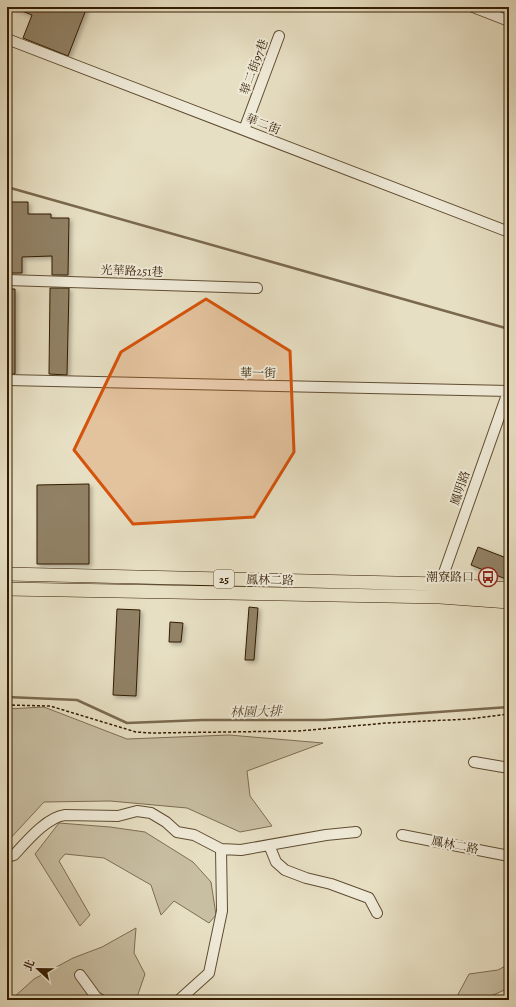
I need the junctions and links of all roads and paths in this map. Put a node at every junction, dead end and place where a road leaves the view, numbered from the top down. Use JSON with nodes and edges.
{"nodes":[{"id":1,"x":473,"y":7,"type":"edge"},
{"id":2,"x":509,"y":21,"type":"edge"},
{"id":3,"x":279,"y":36,"type":"dead end"},
{"id":4,"x":7,"y":39,"type":"edge"},
{"id":5,"x":244,"y":130,"type":"junction"},
{"id":6,"x":509,"y":232,"type":"edge"},
{"id":7,"x":7,"y":280,"type":"edge"},
{"id":8,"x":257,"y":288,"type":"dead end"},
{"id":9,"x":7,"y":380,"type":"edge"},
{"id":10,"x":509,"y":390,"type":"edge"},
{"id":11,"x":7,"y":574,"type":"edge"},
{"id":12,"x":7,"y":589,"type":"edge"},
{"id":13,"x":509,"y":589,"type":"edge"},
{"id":14,"x":440,"y":590,"type":"junction"},
{"id":15,"x":509,"y":602,"type":"edge"},
{"id":16,"x":7,"y":705,"type":"edge"},
{"id":17,"x":509,"y":714,"type":"edge"},
{"id":18,"x":474,"y":762,"type":"dead end"},
{"id":19,"x":509,"y":768,"type":"edge"},
{"id":20,"x":356,"y":832,"type":"dead end"},
{"id":21,"x":402,"y":835,"type":"dead end"},
{"id":22,"x":269,"y":845,"type":"junction"},
{"id":23,"x":221,"y":849,"type":"junction"},
{"id":24,"x":509,"y":856,"type":"edge"},
{"id":25,"x":7,"y":857,"type":"edge"},
{"id":26,"x":377,"y":913,"type":"dead end"},
{"id":27,"x":80,"y":975,"type":"dead end"},
{"id":28,"x":100,"y":1000,"type":"edge"},
{"id":29,"x":179,"y":1000,"type":"edge"}],
"edges":[{"from":1,"to":2,"type":"street"},
{"from":3,"to":5,"type":"street","name":"華二街97巷"},
{"from":4,"to":5,"type":"street","name":"華二街"},
{"from":5,"to":6,"type":"street","name":"華二街"},
{"from":7,"to":8,"type":"street","name":"光華路251巷"},
{"from":9,"to":10,"type":"street","name":"華一街"},
{"from":10,"to":14,"type":"street","name":"鳳明路"},
{"from":11,"to":14,"type":"main road","name":"鳳林二路","number":"25"},
{"from":12,"to":14,"type":"main road","name":"鳳林二路","number":"25"},
{"from":13,"to":14,"type":"main road","name":"鳳林二路","number":"25"},
{"from":14,"to":15,"type":"main road","name":"鳳林二路","number":"25"},
{"from":16,"to":17,"type":"path"},
{"from":18,"to":19,"type":"street"},
{"from":20,"to":22,"type":"street"},
{"from":21,"to":24,"type":"street","name":"鳳林二路"},
{"from":22,"to":23,"type":"street"},
{"from":22,"to":26,"type":"street"},
{"from":23,"to":25,"type":"street"},
{"from":23,"to":29,"type":"street"},
{"from":27,"to":28,"type":"street"}]}
